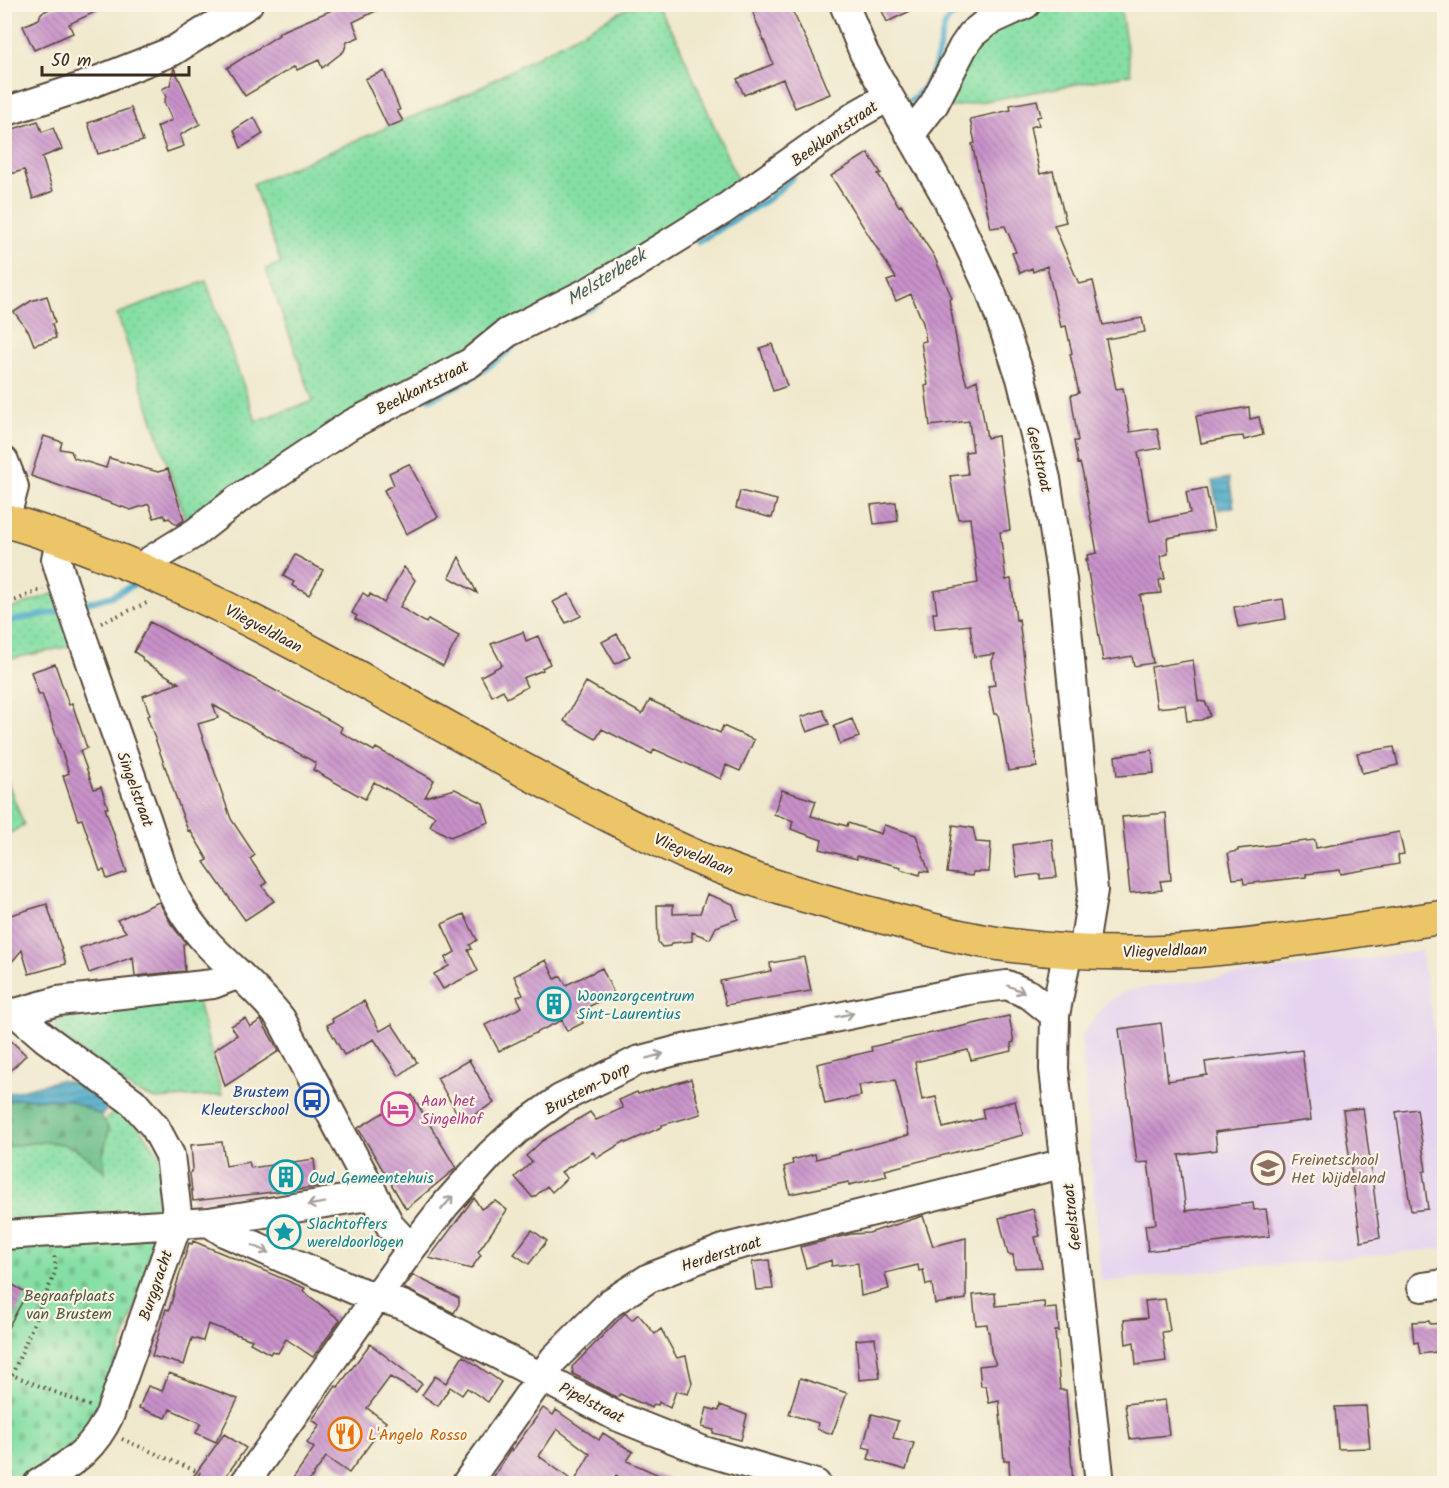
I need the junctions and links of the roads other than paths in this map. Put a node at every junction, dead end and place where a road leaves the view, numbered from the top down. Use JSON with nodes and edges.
{"nodes":[{"id":1,"x":248,"y":4,"type":"edge"},
{"id":2,"x":844,"y":4,"type":"edge"},
{"id":3,"x":1026,"y":4,"type":"edge"},
{"id":4,"x":6,"y":106,"type":"edge"},
{"id":5,"x":898,"y":113,"type":"junction"},
{"id":6,"x":4,"y":461,"type":"edge"},
{"id":7,"x":5,"y":520,"type":"edge"},
{"id":8,"x":61,"y":537,"type":"junction"},
{"id":9,"x":140,"y":567,"type":"junction"},
{"id":10,"x":1444,"y":917,"type":"edge"},
{"id":11,"x":1076,"y":951,"type":"junction"},
{"id":12,"x":239,"y":974,"type":"junction"},
{"id":13,"x":10,"y":1012,"type":"edge"},
{"id":14,"x":1055,"y":1015,"type":"junction"},
{"id":15,"x":1065,"y":1163,"type":"junction"},
{"id":16,"x":374,"y":1196,"type":"junction"},
{"id":17,"x":178,"y":1222,"type":"junction"},
{"id":18,"x":209,"y":1222,"type":"junction"},
{"id":19,"x":4,"y":1235,"type":"edge"},
{"id":20,"x":411,"y":1249,"type":"junction"},
{"id":21,"x":377,"y":1298,"type":"junction"},
{"id":22,"x":542,"y":1376,"type":"junction"},
{"id":23,"x":38,"y":1484,"type":"edge"},
{"id":24,"x":244,"y":1484,"type":"edge"},
{"id":25,"x":465,"y":1484,"type":"edge"},
{"id":26,"x":816,"y":1484,"type":"edge"},
{"id":27,"x":1100,"y":1484,"type":"edge"}],
"edges":[{"from":1,"to":4,"type":"street"},
{"from":2,"to":5,"type":"street","name":"Geelstraat"},
{"from":3,"to":5,"type":"street","name":"Beekkantstraat"},
{"from":5,"to":9,"type":"street","name":"Beekkantstraat"},
{"from":5,"to":11,"type":"street","name":"Geelstraat"},
{"from":6,"to":7,"type":"street"},
{"from":7,"to":8,"type":"main road","name":"Vliegveldlaan"},
{"from":8,"to":9,"type":"main road","name":"Vliegveldlaan"},
{"from":8,"to":12,"type":"street","name":"Singelstraat"},
{"from":9,"to":11,"type":"main road","name":"Vliegveldlaan"},
{"from":10,"to":11,"type":"main road","name":"Vliegveldlaan"},
{"from":11,"to":14,"type":"street","name":"Geelstraat"},
{"from":12,"to":13,"type":"street"},
{"from":12,"to":16,"type":"street","name":"Singelstraat"},
{"from":13,"to":17,"type":"street"},
{"from":14,"to":15,"type":"street","name":"Geelstraat"},
{"from":20,"to":14,"type":"street","name":"Brustem-Dorp","one_way":true},
{"from":15,"to":22,"type":"street","name":"Herderstraat"},
{"from":15,"to":27,"type":"street","name":"Geelstraat"},
{"from":16,"to":18,"type":"street","one_way":true},
{"from":16,"to":20,"type":"street","name":"Singelstraat"},
{"from":17,"to":18,"type":"street"},
{"from":17,"to":19,"type":"street","name":"Burggracht"},
{"from":17,"to":23,"type":"street","name":"Burggracht"},
{"from":18,"to":21,"type":"street","one_way":true},
{"from":20,"to":21,"type":"street","name":"Brustem-Dorp"},
{"from":21,"to":22,"type":"street","name":"Pipelstraat"},
{"from":21,"to":24,"type":"street","name":"Brustem-Dorp"},
{"from":22,"to":25,"type":"street","name":"Herderstraat"},
{"from":22,"to":26,"type":"street","name":"Pipelstraat"}]}
